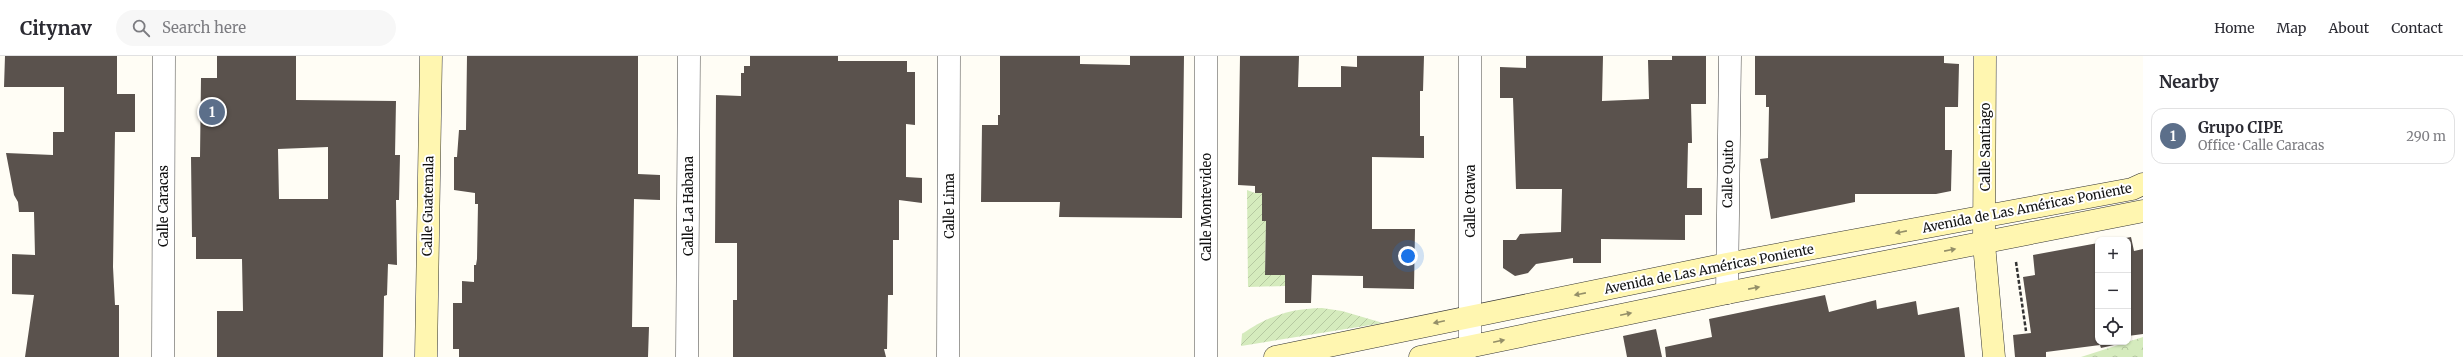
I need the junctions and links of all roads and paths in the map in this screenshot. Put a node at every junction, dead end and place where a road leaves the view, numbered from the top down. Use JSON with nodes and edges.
{"nodes":[{"id":1,"x":164,"y":56,"type":"edge"},
{"id":2,"x":431,"y":56,"type":"edge"},
{"id":3,"x":689,"y":56,"type":"edge"},
{"id":4,"x":949,"y":56,"type":"edge"},
{"id":5,"x":1206,"y":56,"type":"edge"},
{"id":6,"x":1470,"y":56,"type":"edge"},
{"id":7,"x":1730,"y":56,"type":"edge"},
{"id":8,"x":1986,"y":56,"type":"edge"},
{"id":9,"x":2143,"y":184,"type":"edge"},
{"id":10,"x":2143,"y":211,"type":"edge"},
{"id":11,"x":1984,"y":216,"type":"junction"},
{"id":12,"x":2013,"y":238,"type":"junction"},
{"id":13,"x":1984,"y":244,"type":"junction"},
{"id":14,"x":1727,"y":264,"type":"junction"},
{"id":15,"x":1727,"y":293,"type":"junction"},
{"id":16,"x":1470,"y":316,"type":"junction"},
{"id":17,"x":2026,"y":331,"type":"dead end"},
{"id":18,"x":1470,"y":347,"type":"junction"},
{"id":19,"x":163,"y":357,"type":"edge"},
{"id":20,"x":426,"y":357,"type":"edge"},
{"id":21,"x":687,"y":357,"type":"edge"},
{"id":22,"x":948,"y":357,"type":"edge"},
{"id":23,"x":1206,"y":357,"type":"edge"},
{"id":24,"x":1275,"y":357,"type":"edge"},
{"id":25,"x":1420,"y":357,"type":"edge"},
{"id":26,"x":1994,"y":357,"type":"edge"}],
"edges":[{"from":1,"to":19,"type":"street","name":"Calle Caracas"},
{"from":2,"to":20,"type":"street","name":"Calle Guatemala"},
{"from":3,"to":21,"type":"street","name":"Calle La Habana"},
{"from":4,"to":22,"type":"street","name":"Calle Lima"},
{"from":5,"to":23,"type":"street","name":"Calle Montevideo"},
{"from":6,"to":16,"type":"street","name":"Calle Otawa"},
{"from":7,"to":14,"type":"street","name":"Calle Quito"},
{"from":8,"to":11,"type":"street","name":"Calle Santiago"},
{"from":9,"to":11,"type":"street","name":"Avenida de Las Américas Poniente"},
{"from":10,"to":12,"type":"street","name":"Avenida de Las Américas Poniente"},
{"from":11,"to":13,"type":"street","name":"Calle Santiago"},
{"from":11,"to":14,"type":"street","name":"Avenida de Las Américas Poniente","one_way":true},
{"from":12,"to":13,"type":"street","name":"Avenida de Las Américas Poniente"},
{"from":12,"to":17,"type":"path"},
{"from":15,"to":13,"type":"street","name":"Avenida de Las Américas Poniente","one_way":true},
{"from":13,"to":26,"type":"street","name":"Calle Santiago"},
{"from":14,"to":15,"type":"street","name":"Calle Quito"},
{"from":14,"to":16,"type":"street","name":"Avenida de Las Américas Poniente","one_way":true},
{"from":18,"to":15,"type":"street","name":"Avenida de Las Américas Poniente","one_way":true},
{"from":16,"to":18,"type":"street","name":"Calle Otawa"},
{"from":16,"to":24,"type":"street","name":"Avenida de Las Américas Poniente","one_way":true},
{"from":18,"to":25,"type":"street","name":"Avenida de Las Américas Poniente"}]}
